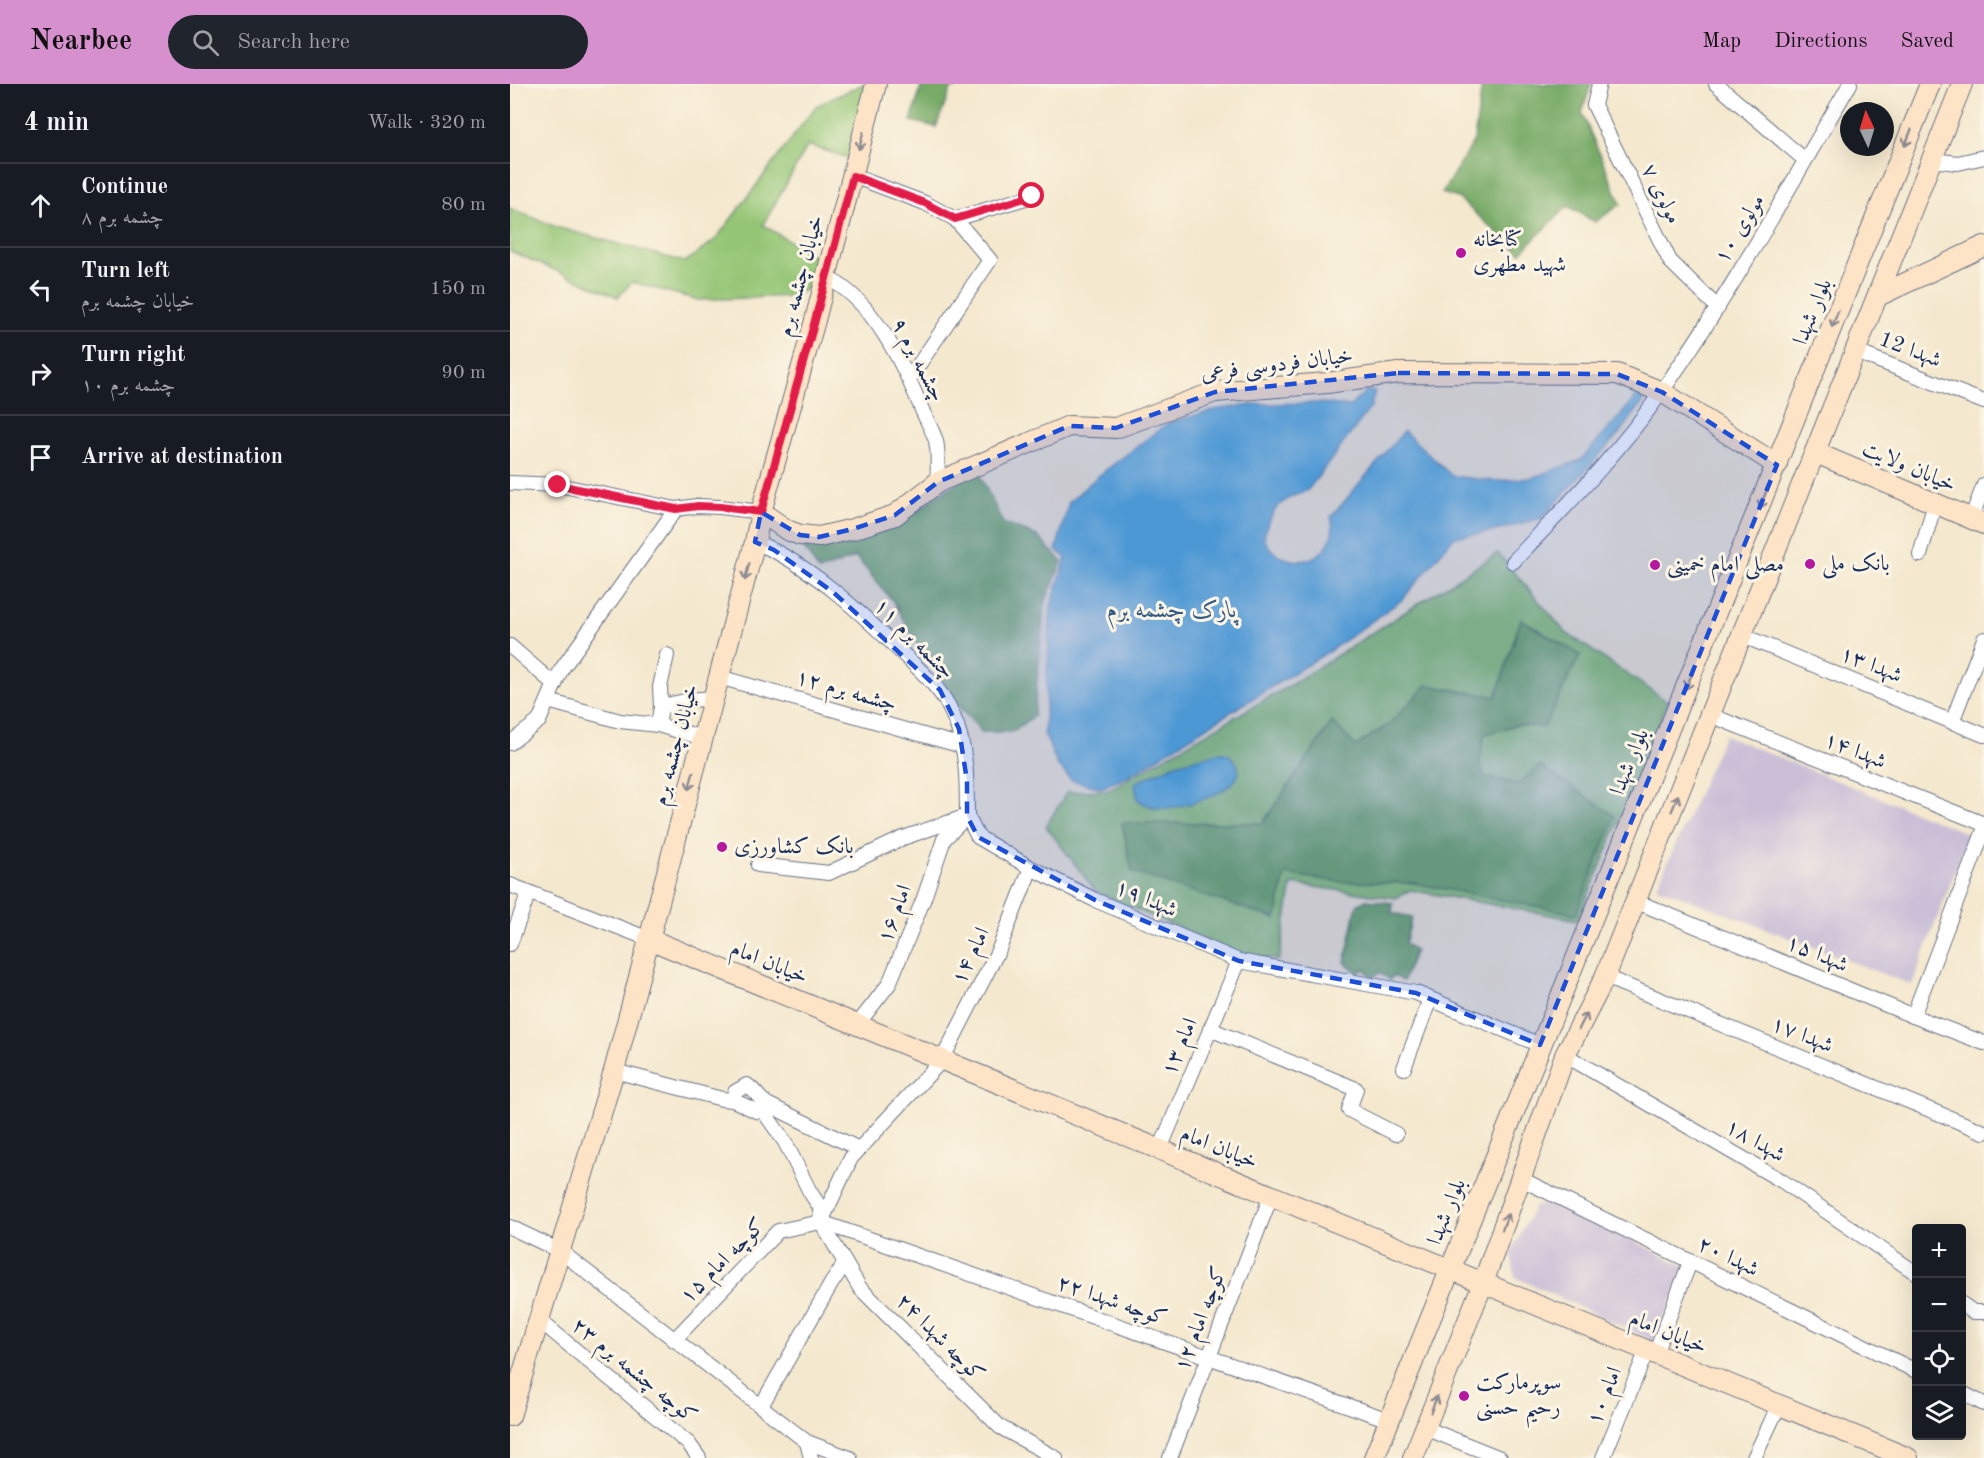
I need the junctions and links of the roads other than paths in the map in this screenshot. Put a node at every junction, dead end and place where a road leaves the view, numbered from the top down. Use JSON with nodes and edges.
{"nodes":[{"id":1,"x":876,"y":84,"type":"edge"},
{"id":2,"x":1599,"y":84,"type":"edge"},
{"id":3,"x":1716,"y":84,"type":"edge"},
{"id":4,"x":1850,"y":84,"type":"edge"},
{"id":5,"x":1930,"y":84,"type":"edge"},
{"id":6,"x":1962,"y":84,"type":"edge"},
{"id":7,"x":1984,"y":157,"type":"edge"},
{"id":8,"x":1805,"y":160,"type":"junction"},
{"id":9,"x":1932,"y":160,"type":"junction"},
{"id":10,"x":853,"y":176,"type":"junction"},
{"id":11,"x":1032,"y":196,"type":"dead end"},
{"id":12,"x":955,"y":219,"type":"junction"},
{"id":13,"x":1984,"y":246,"type":"edge"},
{"id":14,"x":825,"y":277,"type":"junction"},
{"id":15,"x":1878,"y":296,"type":"junction"},
{"id":16,"x":1718,"y":308,"type":"junction"},
{"id":17,"x":1854,"y":351,"type":"junction"},
{"id":18,"x":909,"y":379,"type":"junction"},
{"id":19,"x":1662,"y":392,"type":"junction"},
{"id":20,"x":1984,"y":402,"type":"edge"},
{"id":21,"x":1816,"y":453,"type":"junction"},
{"id":22,"x":1777,"y":465,"type":"junction"},
{"id":23,"x":938,"y":482,"type":"junction"},
{"id":24,"x":510,"y":483,"type":"edge"},
{"id":25,"x":1984,"y":485,"type":"edge"},
{"id":26,"x":1935,"y":503,"type":"junction"},
{"id":27,"x":676,"y":509,"type":"junction"},
{"id":28,"x":761,"y":512,"type":"junction"},
{"id":29,"x":1977,"y":522,"type":"edge"},
{"id":30,"x":755,"y":542,"type":"junction"},
{"id":31,"x":1920,"y":555,"type":"dead end"},
{"id":32,"x":1513,"y":562,"type":"dead end"},
{"id":33,"x":1742,"y":635,"type":"junction"},
{"id":34,"x":1984,"y":639,"type":"edge"},
{"id":35,"x":510,"y":646,"type":"edge"},
{"id":36,"x":667,"y":654,"type":"dead end"},
{"id":37,"x":719,"y":677,"type":"junction"},
{"id":38,"x":555,"y":685,"type":"junction"},
{"id":39,"x":713,"y":698,"type":"junction"},
{"id":40,"x":548,"y":700,"type":"junction"},
{"id":41,"x":661,"y":707,"type":"junction"},
{"id":42,"x":1710,"y":715,"type":"junction"},
{"id":43,"x":1952,"y":722,"type":"junction"},
{"id":44,"x":658,"y":725,"type":"junction"},
{"id":45,"x":1984,"y":735,"type":"edge"},
{"id":46,"x":703,"y":738,"type":"junction"},
{"id":47,"x":510,"y":742,"type":"edge"},
{"id":48,"x":962,"y":746,"type":"junction"},
{"id":49,"x":967,"y":816,"type":"junction"},
{"id":50,"x":1984,"y":824,"type":"edge"},
{"id":51,"x":1629,"y":826,"type":"junction"},
{"id":52,"x":1984,"y":830,"type":"edge"},
{"id":53,"x":1658,"y":844,"type":"junction"},
{"id":54,"x":1971,"y":863,"type":"junction"},
{"id":55,"x":758,"y":865,"type":"dead end"},
{"id":56,"x":1031,"y":868,"type":"junction"},
{"id":57,"x":1984,"y":869,"type":"edge"},
{"id":58,"x":510,"y":885,"type":"edge"},
{"id":59,"x":529,"y":892,"type":"junction"},
{"id":60,"x":1635,"y":901,"type":"junction"},
{"id":61,"x":649,"y":939,"type":"junction"},
{"id":62,"x":510,"y":945,"type":"edge"},
{"id":63,"x":1239,"y":961,"type":"junction"},
{"id":64,"x":1605,"y":977,"type":"junction"},
{"id":65,"x":1430,"y":999,"type":"junction"},
{"id":66,"x":1913,"y":1016,"type":"junction"},
{"id":67,"x":857,"y":1025,"type":"junction"},
{"id":68,"x":1210,"y":1029,"type":"junction"},
{"id":69,"x":1984,"y":1043,"type":"edge"},
{"id":70,"x":1540,"y":1046,"type":"junction"},
{"id":71,"x":1565,"y":1055,"type":"junction"},
{"id":72,"x":942,"y":1060,"type":"junction"},
{"id":73,"x":1404,"y":1068,"type":"dead end"},
{"id":74,"x":614,"y":1071,"type":"junction"},
{"id":75,"x":733,"y":1100,"type":"junction"},
{"id":76,"x":1984,"y":1132,"type":"edge"},
{"id":77,"x":1396,"y":1134,"type":"dead end"},
{"id":78,"x":859,"y":1149,"type":"junction"},
{"id":79,"x":1160,"y":1149,"type":"junction"},
{"id":80,"x":1521,"y":1179,"type":"junction"},
{"id":81,"x":1271,"y":1196,"type":"junction"},
{"id":82,"x":821,"y":1222,"type":"junction"},
{"id":83,"x":510,"y":1227,"type":"edge"},
{"id":84,"x":560,"y":1251,"type":"junction"},
{"id":85,"x":1690,"y":1262,"type":"junction"},
{"id":86,"x":846,"y":1263,"type":"junction"},
{"id":87,"x":1450,"y":1269,"type":"junction"},
{"id":88,"x":1912,"y":1270,"type":"edge"},
{"id":89,"x":1483,"y":1283,"type":"junction"},
{"id":90,"x":1966,"y":1307,"type":"edge"},
{"id":91,"x":1984,"y":1312,"type":"edge"},
{"id":92,"x":539,"y":1320,"type":"junction"},
{"id":93,"x":674,"y":1340,"type":"junction"},
{"id":94,"x":1651,"y":1352,"type":"junction"},
{"id":95,"x":1209,"y":1357,"type":"junction"},
{"id":96,"x":1912,"y":1369,"type":"edge"},
{"id":97,"x":517,"y":1372,"type":"edge"},
{"id":98,"x":1966,"y":1395,"type":"edge"},
{"id":99,"x":1984,"y":1404,"type":"edge"},
{"id":100,"x":1779,"y":1405,"type":"junction"},
{"id":101,"x":761,"y":1406,"type":"junction"},
{"id":102,"x":511,"y":1412,"type":"edge"},
{"id":103,"x":1389,"y":1420,"type":"junction"},
{"id":104,"x":1425,"y":1428,"type":"junction"},
{"id":105,"x":807,"y":1442,"type":"junction"},
{"id":106,"x":699,"y":1458,"type":"edge"},
{"id":107,"x":811,"y":1458,"type":"edge"},
{"id":108,"x":850,"y":1458,"type":"edge"},
{"id":109,"x":1056,"y":1458,"type":"edge"},
{"id":110,"x":1170,"y":1458,"type":"edge"},
{"id":111,"x":1374,"y":1458,"type":"edge"},
{"id":112,"x":1413,"y":1458,"type":"edge"},
{"id":113,"x":1500,"y":1458,"type":"edge"},
{"id":114,"x":1603,"y":1458,"type":"edge"},
{"id":115,"x":1754,"y":1458,"type":"edge"},
{"id":116,"x":1908,"y":1458,"type":"edge"}],
"edges":[{"from":1,"to":10,"type":"main road","name":"خیابان چشمه برم","one_way":true},
{"from":2,"to":16,"type":"street","name":"مولوی ۷"},
{"from":3,"to":8,"type":"street"},
{"from":4,"to":8,"type":"street","name":"مولوی ۱۰"},
{"from":5,"to":22,"type":"main road","name":"بلوار شهدا","one_way":true},
{"from":6,"to":9,"type":"main road"},
{"from":7,"to":9,"type":"street"},
{"from":8,"to":16,"type":"street","name":"مولوی ۱۰"},
{"from":9,"to":15,"type":"main road"},
{"from":10,"to":12,"type":"street"},
{"from":10,"to":14,"type":"main road","name":"خیابان چشمه برم"},
{"from":11,"to":12,"type":"street"},
{"from":12,"to":18,"type":"street"},
{"from":13,"to":15,"type":"main road"},
{"from":14,"to":18,"type":"street","name":"چشمه برم ۹"},
{"from":14,"to":28,"type":"main road","name":"خیابان چشمه برم"},
{"from":15,"to":17,"type":"main road"},
{"from":16,"to":19,"type":"street","name":"مولوی ۱۰"},
{"from":17,"to":20,"type":"street","name":"شهدا 12"},
{"from":17,"to":21,"type":"main road"},
{"from":18,"to":23,"type":"street","name":"چشمه برم ۹"},
{"from":19,"to":22,"type":"main road","name":"خیابان فردوسی فرعی"},
{"from":19,"to":23,"type":"main road","name":"خیابان فردوسی فرعی"},
{"from":19,"to":32,"type":"street","name":"مولوی ۱۰"},
{"from":21,"to":26,"type":"main road","name":"خیابان ولایت"},
{"from":21,"to":33,"type":"main road"},
{"from":22,"to":51,"type":"main road","name":"بلوار شهدا","one_way":true},
{"from":23,"to":28,"type":"main road","name":"خیابان فردوسی فرعی"},
{"from":24,"to":27,"type":"street"},
{"from":25,"to":29,"type":"street"},
{"from":26,"to":29,"type":"main road","name":"خیابان ولایت"},
{"from":26,"to":31,"type":"street"},
{"from":27,"to":28,"type":"street"},
{"from":27,"to":38,"type":"street"},
{"from":28,"to":30,"type":"main road","name":"خیابان چشمه برم"},
{"from":30,"to":37,"type":"main road","name":"خیابان چشمه برم","one_way":true},
{"from":30,"to":48,"type":"street","name":"چشمه برم ۱۱"},
{"from":33,"to":42,"type":"main road"},
{"from":33,"to":43,"type":"street","name":"شهدا ۱۳"},
{"from":34,"to":43,"type":"street"},
{"from":35,"to":38,"type":"street"},
{"from":36,"to":41,"type":"street"},
{"from":37,"to":39,"type":"main road","name":"خیابان چشمه برم"},
{"from":37,"to":48,"type":"street","name":"چشمه برم ۱۲"},
{"from":38,"to":40,"type":"street"},
{"from":39,"to":41,"type":"street"},
{"from":39,"to":46,"type":"main road","name":"خیابان چشمه برم"},
{"from":40,"to":44,"type":"street"},
{"from":40,"to":47,"type":"street"},
{"from":41,"to":44,"type":"street"},
{"from":42,"to":50,"type":"street","name":"شهدا ۱۴"},
{"from":53,"to":42,"type":"main road","one_way":true},
{"from":43,"to":45,"type":"street","name":"شهدا ۱۳"},
{"from":44,"to":46,"type":"street"},
{"from":46,"to":61,"type":"main road","name":"خیابان چشمه برم","one_way":true},
{"from":48,"to":49,"type":"street","name":"چشمه برم ۱۱"},
{"from":49,"to":55,"type":"street"},
{"from":49,"to":56,"type":"street","name":"شهدا ۱۹"},
{"from":49,"to":67,"type":"street","name":"امام ۱۶"},
{"from":51,"to":53,"type":"main road"},
{"from":51,"to":70,"type":"main road","name":"بلوار شهدا"},
{"from":52,"to":54,"type":"street"},
{"from":53,"to":60,"type":"main road"},
{"from":54,"to":57,"type":"street"},
{"from":54,"to":66,"type":"street"},
{"from":56,"to":63,"type":"street","name":"شهدا ۱۹"},
{"from":56,"to":72,"type":"street","name":"امام ۱۴"},
{"from":58,"to":59,"type":"street","name":"خیابان امام"},
{"from":59,"to":61,"type":"street","name":"خیابان امام"},
{"from":59,"to":62,"type":"street"},
{"from":60,"to":64,"type":"main road"},
{"from":60,"to":66,"type":"street","name":"شهدا ۱۵"},
{"from":61,"to":67,"type":"main road","name":"خیابان امام"},
{"from":61,"to":74,"type":"main road","name":"خیابان چشمه برم"},
{"from":63,"to":65,"type":"street","name":"شهدا ۱۹"},
{"from":63,"to":68,"type":"street","name":"امام ۱۳"},
{"from":71,"to":64,"type":"main road","one_way":true},
{"from":64,"to":76,"type":"street","name":"شهدا ۱۷"},
{"from":65,"to":70,"type":"street","name":"شهدا ۱۹"},
{"from":65,"to":73,"type":"street"},
{"from":66,"to":69,"type":"street","name":"شهدا ۱۵"},
{"from":67,"to":72,"type":"main road","name":"خیابان امام"},
{"from":68,"to":77,"type":"street"},
{"from":68,"to":79,"type":"street","name":"امام ۱۳"},
{"from":70,"to":87,"type":"main road","name":"بلوار شهدا"},
{"from":71,"to":80,"type":"main road"},
{"from":71,"to":88,"type":"street","name":"شهدا ۱۸"},
{"from":72,"to":78,"type":"street"},
{"from":72,"to":79,"type":"main road","name":"خیابان امام"},
{"from":74,"to":75,"type":"street","name":"کوچه شهدا ۲۴"},
{"from":74,"to":84,"type":"main road","name":"خیابان چشمه برم"},
{"from":75,"to":78,"type":"street"},
{"from":75,"to":82,"type":"street","name":"کوچه شهدا ۲۴"},
{"from":78,"to":82,"type":"street"},
{"from":79,"to":81,"type":"main road","name":"خیابان امام"},
{"from":80,"to":85,"type":"street","name":"شهدا ۲۰"},
{"from":89,"to":80,"type":"main road","one_way":true},
{"from":81,"to":87,"type":"main road","name":"خیابان امام"},
{"from":81,"to":95,"type":"street","name":"کوچه امام ۱۲"},
{"from":82,"to":86,"type":"street","name":"کوچه شهدا ۲۴"},
{"from":82,"to":93,"type":"street","name":"کوچه امام ۱۵"},
{"from":82,"to":95,"type":"street","name":"کوچه شهدا ۲۲"},
{"from":83,"to":84,"type":"street"},
{"from":84,"to":92,"type":"main road","name":"خیابان چشمه برم"},
{"from":84,"to":93,"type":"street"},
{"from":85,"to":94,"type":"street","name":"امام ۱۰"},
{"from":85,"to":96,"type":"street","name":"شهدا ۲۰"},
{"from":86,"to":101,"type":"street"},
{"from":86,"to":109,"type":"street","name":"کوچه شهدا ۲۴"},
{"from":87,"to":89,"type":"main road","name":"خیابان امام"},
{"from":87,"to":103,"type":"main road","name":"بلوار شهدا"},
{"from":89,"to":94,"type":"main road","name":"خیابان امام"},
{"from":104,"to":89,"type":"main road","one_way":true},
{"from":90,"to":91,"type":"street"},
{"from":92,"to":97,"type":"main road","name":"خیابان چشمه برم"},
{"from":92,"to":106,"type":"street","name":"کوچه چشمه برم ۲۳"},
{"from":93,"to":101,"type":"street"},
{"from":94,"to":100,"type":"main road","name":"خیابان امام"},
{"from":94,"to":114,"type":"street","name":"امام ۱۰"},
{"from":95,"to":103,"type":"street","name":"کوچه شهدا ۲۲"},
{"from":95,"to":110,"type":"street","name":"کوچه امام ۱۲"},
{"from":97,"to":102,"type":"main road","name":"خیابان چشمه برم"},
{"from":98,"to":99,"type":"street"},
{"from":100,"to":115,"type":"street"},
{"from":100,"to":116,"type":"main road","name":"خیابان امام"},
{"from":101,"to":105,"type":"street"},
{"from":103,"to":111,"type":"main road","name":"بلوار شهدا"},
{"from":104,"to":112,"type":"main road"},
{"from":104,"to":113,"type":"street"},
{"from":105,"to":107,"type":"street"},
{"from":105,"to":108,"type":"street"}]}
